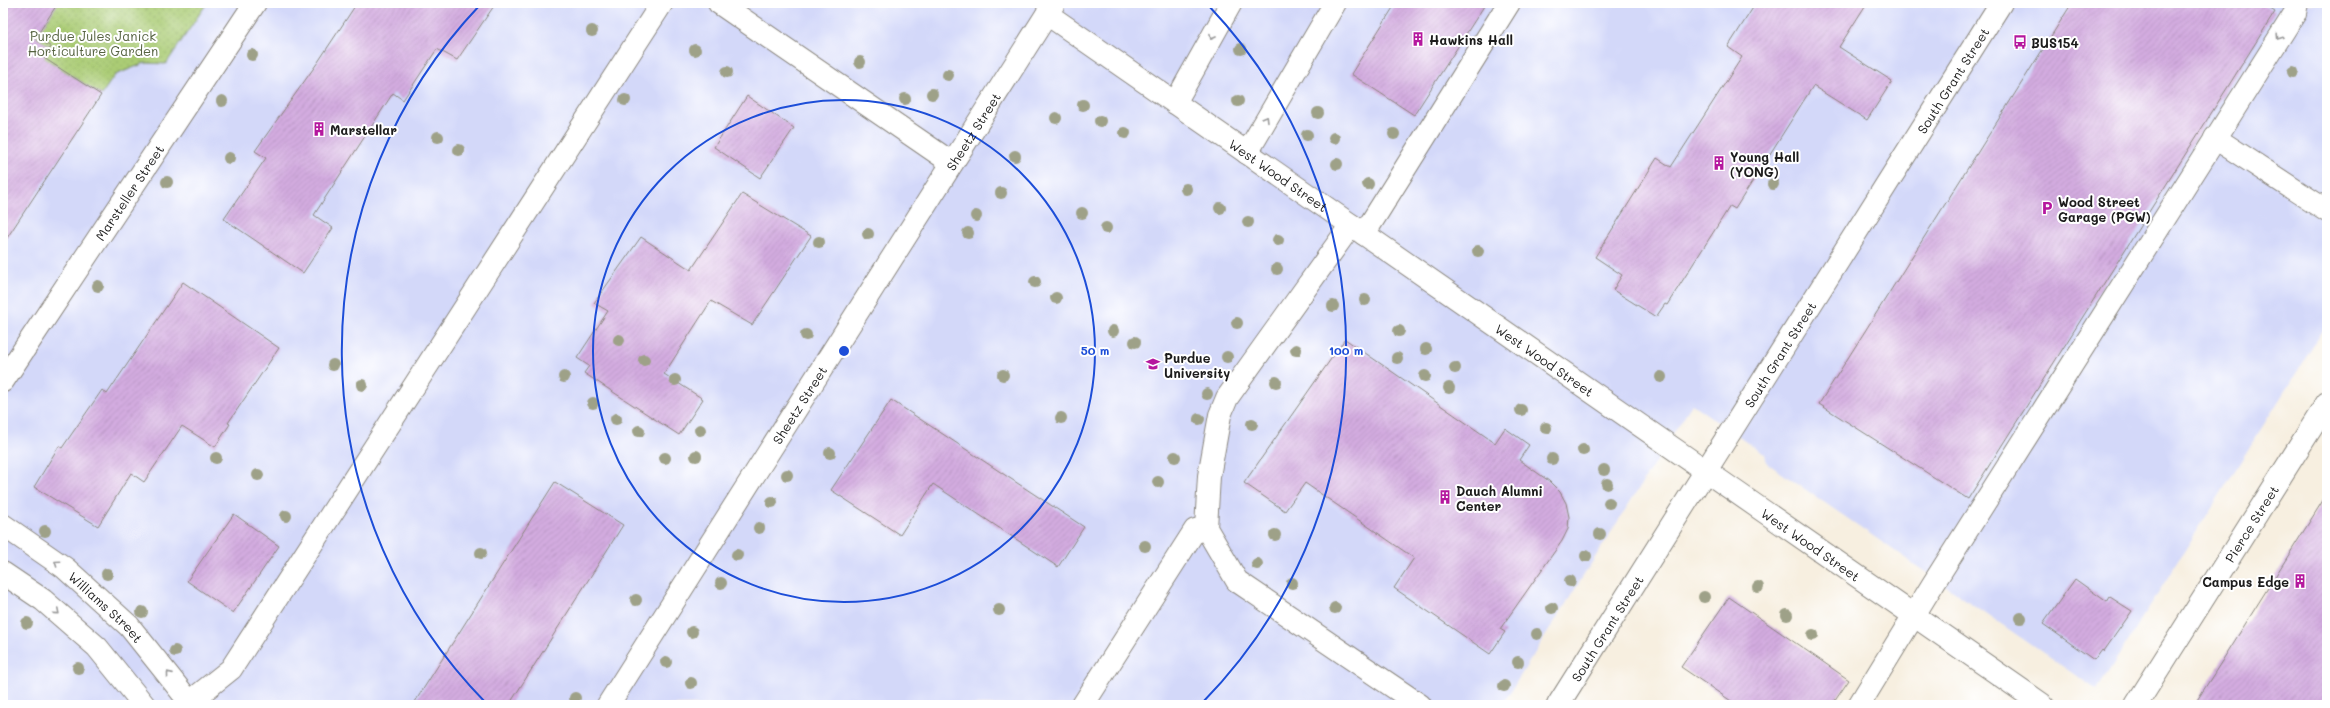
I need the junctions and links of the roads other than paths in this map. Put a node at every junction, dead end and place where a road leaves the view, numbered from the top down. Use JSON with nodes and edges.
{"nodes":[{"id":1,"x":254,"y":3,"type":"edge"},
{"id":2,"x":662,"y":3,"type":"edge"},
{"id":3,"x":719,"y":3,"type":"edge"},
{"id":4,"x":1231,"y":3,"type":"edge"},
{"id":5,"x":1335,"y":3,"type":"edge"},
{"id":6,"x":1509,"y":3,"type":"edge"},
{"id":7,"x":2001,"y":3,"type":"edge"},
{"id":8,"x":2297,"y":3,"type":"edge"},
{"id":9,"x":1051,"y":8,"type":"edge"},
{"id":10,"x":1176,"y":103,"type":"junction"},
{"id":11,"x":2215,"y":138,"type":"junction"},
{"id":12,"x":1247,"y":153,"type":"junction"},
{"id":13,"x":952,"y":164,"type":"junction"},
{"id":14,"x":2327,"y":211,"type":"edge"},
{"id":15,"x":1357,"y":229,"type":"junction"},
{"id":16,"x":3,"y":380,"type":"edge"},
{"id":17,"x":2327,"y":403,"type":"edge"},
{"id":18,"x":1706,"y":471,"type":"junction"},
{"id":19,"x":3,"y":525,"type":"edge"},
{"id":20,"x":1206,"y":528,"type":"junction"},
{"id":21,"x":3,"y":573,"type":"edge"},
{"id":22,"x":1914,"y":616,"type":"junction"},
{"id":23,"x":192,"y":703,"type":"edge"},
{"id":24,"x":144,"y":705,"type":"edge"},
{"id":25,"x":608,"y":705,"type":"edge"},
{"id":26,"x":1084,"y":705,"type":"edge"},
{"id":27,"x":1420,"y":705,"type":"edge"},
{"id":28,"x":1558,"y":705,"type":"edge"},
{"id":29,"x":1859,"y":705,"type":"edge"},
{"id":30,"x":2043,"y":705,"type":"edge"},
{"id":31,"x":2136,"y":705,"type":"edge"}],
"edges":[{"from":1,"to":16,"type":"street","name":"Marsteller Street"},
{"from":2,"to":23,"type":"street"},
{"from":3,"to":13,"type":"street"},
{"from":4,"to":10,"type":"street","one_way":true},
{"from":12,"to":5,"type":"street","one_way":true},
{"from":6,"to":15,"type":"street"},
{"from":7,"to":18,"type":"street","name":"South Grant Street"},
{"from":8,"to":11,"type":"street","one_way":true},
{"from":9,"to":10,"type":"street","name":"West Wood Street"},
{"from":9,"to":13,"type":"street","name":"Sheetz Street"},
{"from":10,"to":12,"type":"street","name":"West Wood Street"},
{"from":11,"to":14,"type":"street"},
{"from":11,"to":22,"type":"street"},
{"from":12,"to":15,"type":"street","name":"West Wood Street"},
{"from":13,"to":25,"type":"street","name":"Sheetz Street"},
{"from":15,"to":18,"type":"street","name":"West Wood Street"},
{"from":15,"to":20,"type":"street"},
{"from":17,"to":31,"type":"street","name":"Pierce Street"},
{"from":18,"to":22,"type":"street","name":"West Wood Street"},
{"from":18,"to":28,"type":"street","name":"South Grant Street"},
{"from":23,"to":19,"type":"street","name":"Williams Street","one_way":true},
{"from":20,"to":26,"type":"street"},
{"from":20,"to":27,"type":"street"},
{"from":21,"to":24,"type":"street","one_way":true},
{"from":22,"to":29,"type":"street"},
{"from":22,"to":30,"type":"street","name":"West Wood Street"}]}
